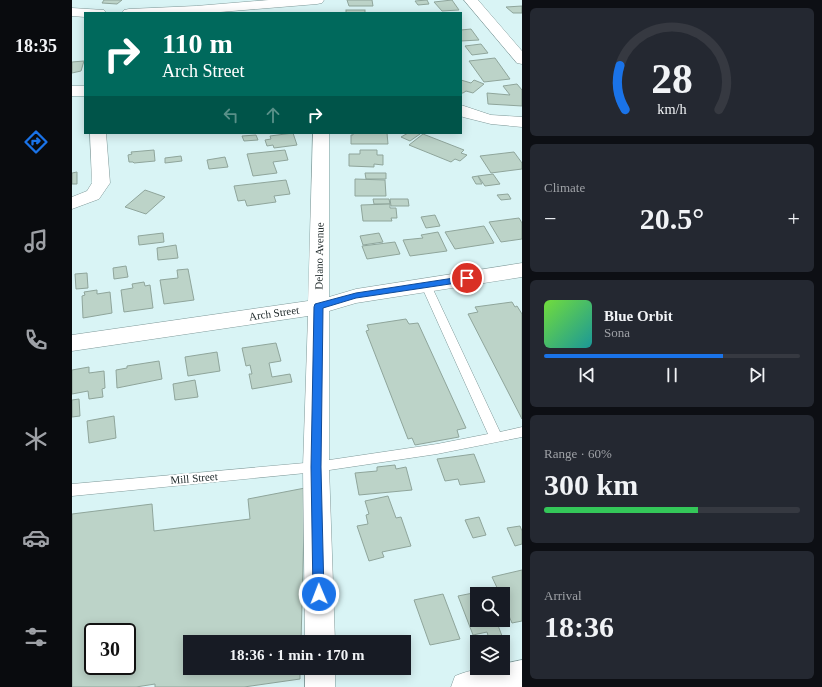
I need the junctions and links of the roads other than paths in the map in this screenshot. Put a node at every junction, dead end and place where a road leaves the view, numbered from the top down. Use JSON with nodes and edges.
{"nodes":[{"id":1,"x":318,"y":0,"type":"edge"},
{"id":2,"x":471,"y":0,"type":"edge"},
{"id":3,"x":72,"y":12,"type":"edge"},
{"id":4,"x":84,"y":12,"type":"edge"},
{"id":5,"x":151,"y":12,"type":"edge"},
{"id":6,"x":320,"y":12,"type":"edge"},
{"id":7,"x":522,"y":60,"type":"edge"},
{"id":8,"x":72,"y":91,"type":"edge"},
{"id":9,"x":84,"y":91,"type":"edge"},
{"id":10,"x":462,"y":110,"type":"edge"},
{"id":11,"x":522,"y":122,"type":"edge"},
{"id":12,"x":98,"y":134,"type":"edge"},
{"id":13,"x":321,"y":134,"type":"edge"},
{"id":14,"x":72,"y":203,"type":"edge"},
{"id":15,"x":522,"y":270,"type":"edge"},
{"id":16,"x":426,"y":285,"type":"junction"},
{"id":17,"x":318,"y":307,"type":"junction"},
{"id":18,"x":72,"y":343,"type":"edge"},
{"id":19,"x":522,"y":432,"type":"edge"},
{"id":20,"x":496,"y":437,"type":"junction"},
{"id":21,"x":316,"y":467,"type":"junction"},
{"id":22,"x":72,"y":490,"type":"edge"},
{"id":23,"x":320,"y":635,"type":"edge"},
{"id":24,"x":320,"y":675,"type":"edge"},
{"id":25,"x":522,"y":675,"type":"edge"},
{"id":26,"x":320,"y":687,"type":"edge"},
{"id":27,"x":466,"y":687,"type":"edge"}],
"edges":[{"from":1,"to":5,"type":"street"},
{"from":1,"to":6,"type":"street"},
{"from":2,"to":7,"type":"street"},
{"from":3,"to":4,"type":"street"},
{"from":8,"to":9,"type":"street"},
{"from":10,"to":11,"type":"street"},
{"from":12,"to":14,"type":"street"},
{"from":13,"to":17,"type":"street","name":"Delano Avenue"},
{"from":15,"to":16,"type":"street","name":"Arch Street"},
{"from":16,"to":17,"type":"street","name":"Arch Street"},
{"from":16,"to":20,"type":"lane"},
{"from":17,"to":18,"type":"street","name":"Arch Street"},
{"from":17,"to":21,"type":"street","name":"Delano Avenue"},
{"from":19,"to":20,"type":"lane","name":"Mill Street"},
{"from":20,"to":21,"type":"lane","name":"Mill Street"},
{"from":21,"to":22,"type":"lane","name":"Mill Street"},
{"from":21,"to":23,"type":"street","name":"Delano Avenue"},
{"from":24,"to":26,"type":"street"},
{"from":25,"to":27,"type":"street"}]}
